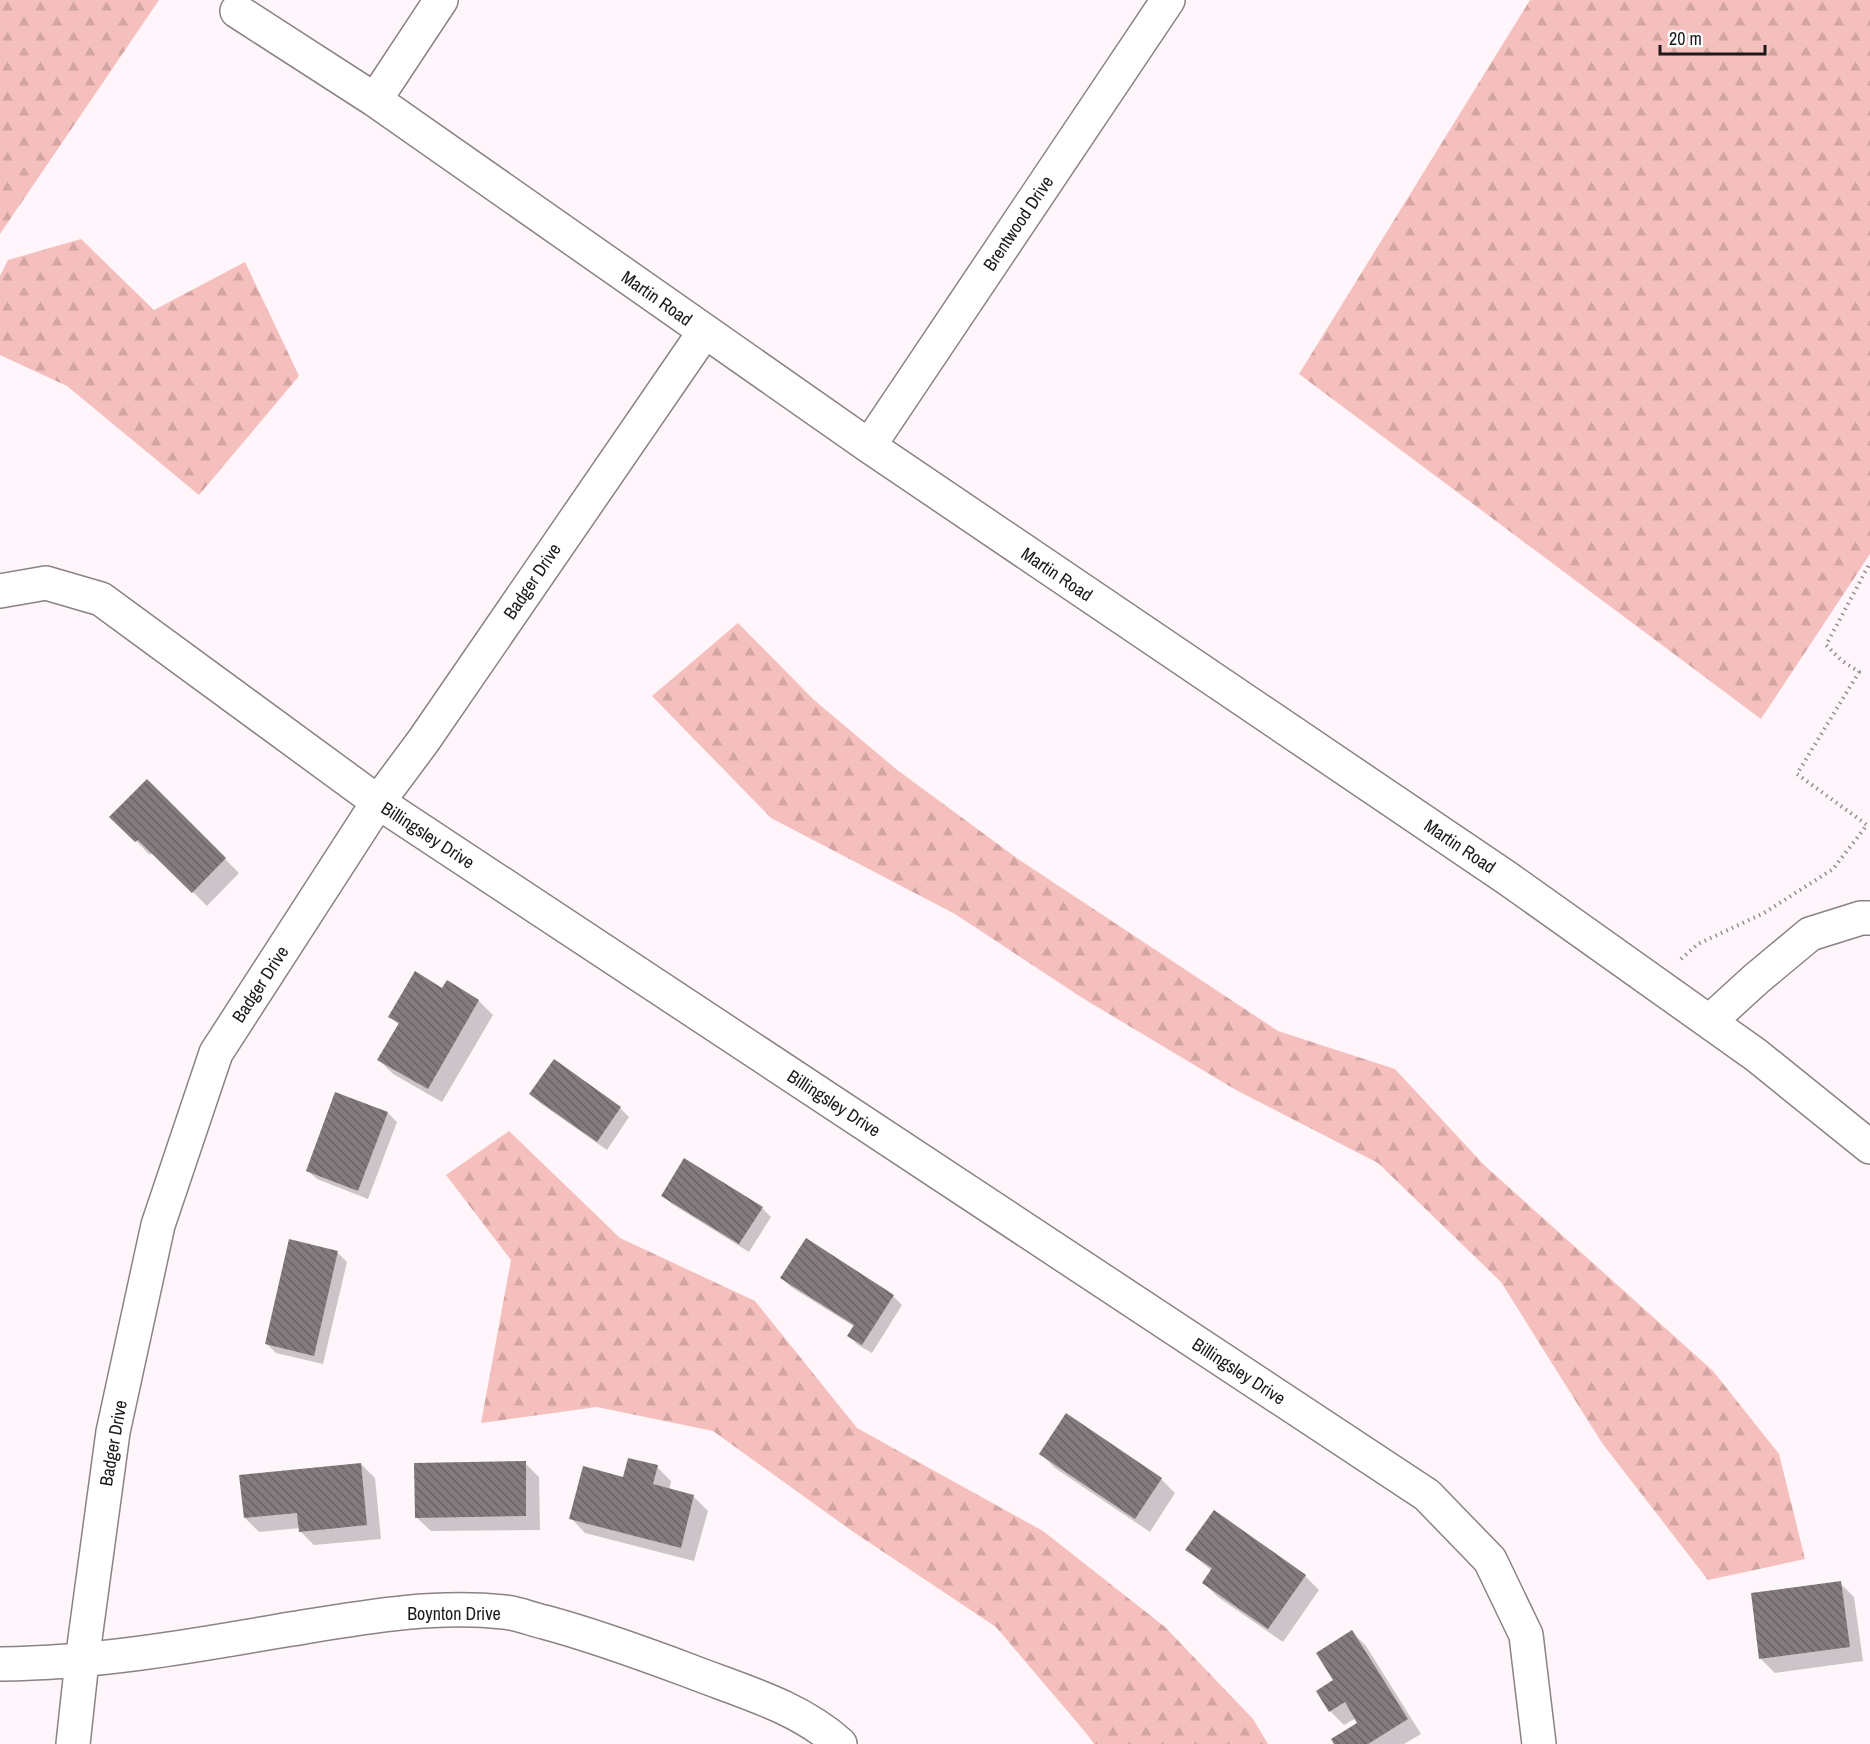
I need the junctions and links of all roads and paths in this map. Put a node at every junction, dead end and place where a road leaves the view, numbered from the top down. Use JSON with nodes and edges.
{"nodes":[{"id":1,"x":441,"y":0,"type":"edge"},
{"id":2,"x":1168,"y":0,"type":"edge"},
{"id":3,"x":237,"y":11,"type":"dead end"},
{"id":4,"x":375,"y":100,"type":"junction"},
{"id":5,"x":705,"y":331,"type":"junction"},
{"id":6,"x":869,"y":446,"type":"junction"},
{"id":7,"x":1870,"y":563,"type":"edge"},
{"id":8,"x":0,"y":591,"type":"edge"},
{"id":9,"x":378,"y":802,"type":"junction"},
{"id":10,"x":1870,"y":918,"type":"edge"},
{"id":11,"x":1659,"y":986,"type":"junction"},
{"id":12,"x":1710,"y":1021,"type":"junction"},
{"id":13,"x":1870,"y":1147,"type":"edge"},
{"id":14,"x":81,"y":1661,"type":"junction"},
{"id":15,"x":0,"y":1664,"type":"edge"},
{"id":16,"x":73,"y":1744,"type":"edge"},
{"id":17,"x":840,"y":1744,"type":"edge"},
{"id":18,"x":1539,"y":1744,"type":"edge"}],
"edges":[{"from":1,"to":4,"type":"street"},
{"from":2,"to":6,"type":"street","name":"Brentwood Drive"},
{"from":3,"to":4,"type":"street","name":"Martin Road"},
{"from":4,"to":5,"type":"street","name":"Martin Road"},
{"from":5,"to":6,"type":"street","name":"Martin Road"},
{"from":5,"to":9,"type":"street","name":"Badger Drive"},
{"from":6,"to":11,"type":"street","name":"Martin Road"},
{"from":7,"to":11,"type":"path"},
{"from":8,"to":9,"type":"street","name":"Billingsley Drive"},
{"from":9,"to":14,"type":"street","name":"Badger Drive"},
{"from":9,"to":18,"type":"street","name":"Billingsley Drive"},
{"from":10,"to":12,"type":"street"},
{"from":11,"to":12,"type":"street","name":"Martin Road"},
{"from":12,"to":13,"type":"street","name":"Martin Road"},
{"from":14,"to":15,"type":"street"},
{"from":14,"to":16,"type":"street","name":"Badger Drive"},
{"from":14,"to":17,"type":"street","name":"Boynton Drive"}]}
